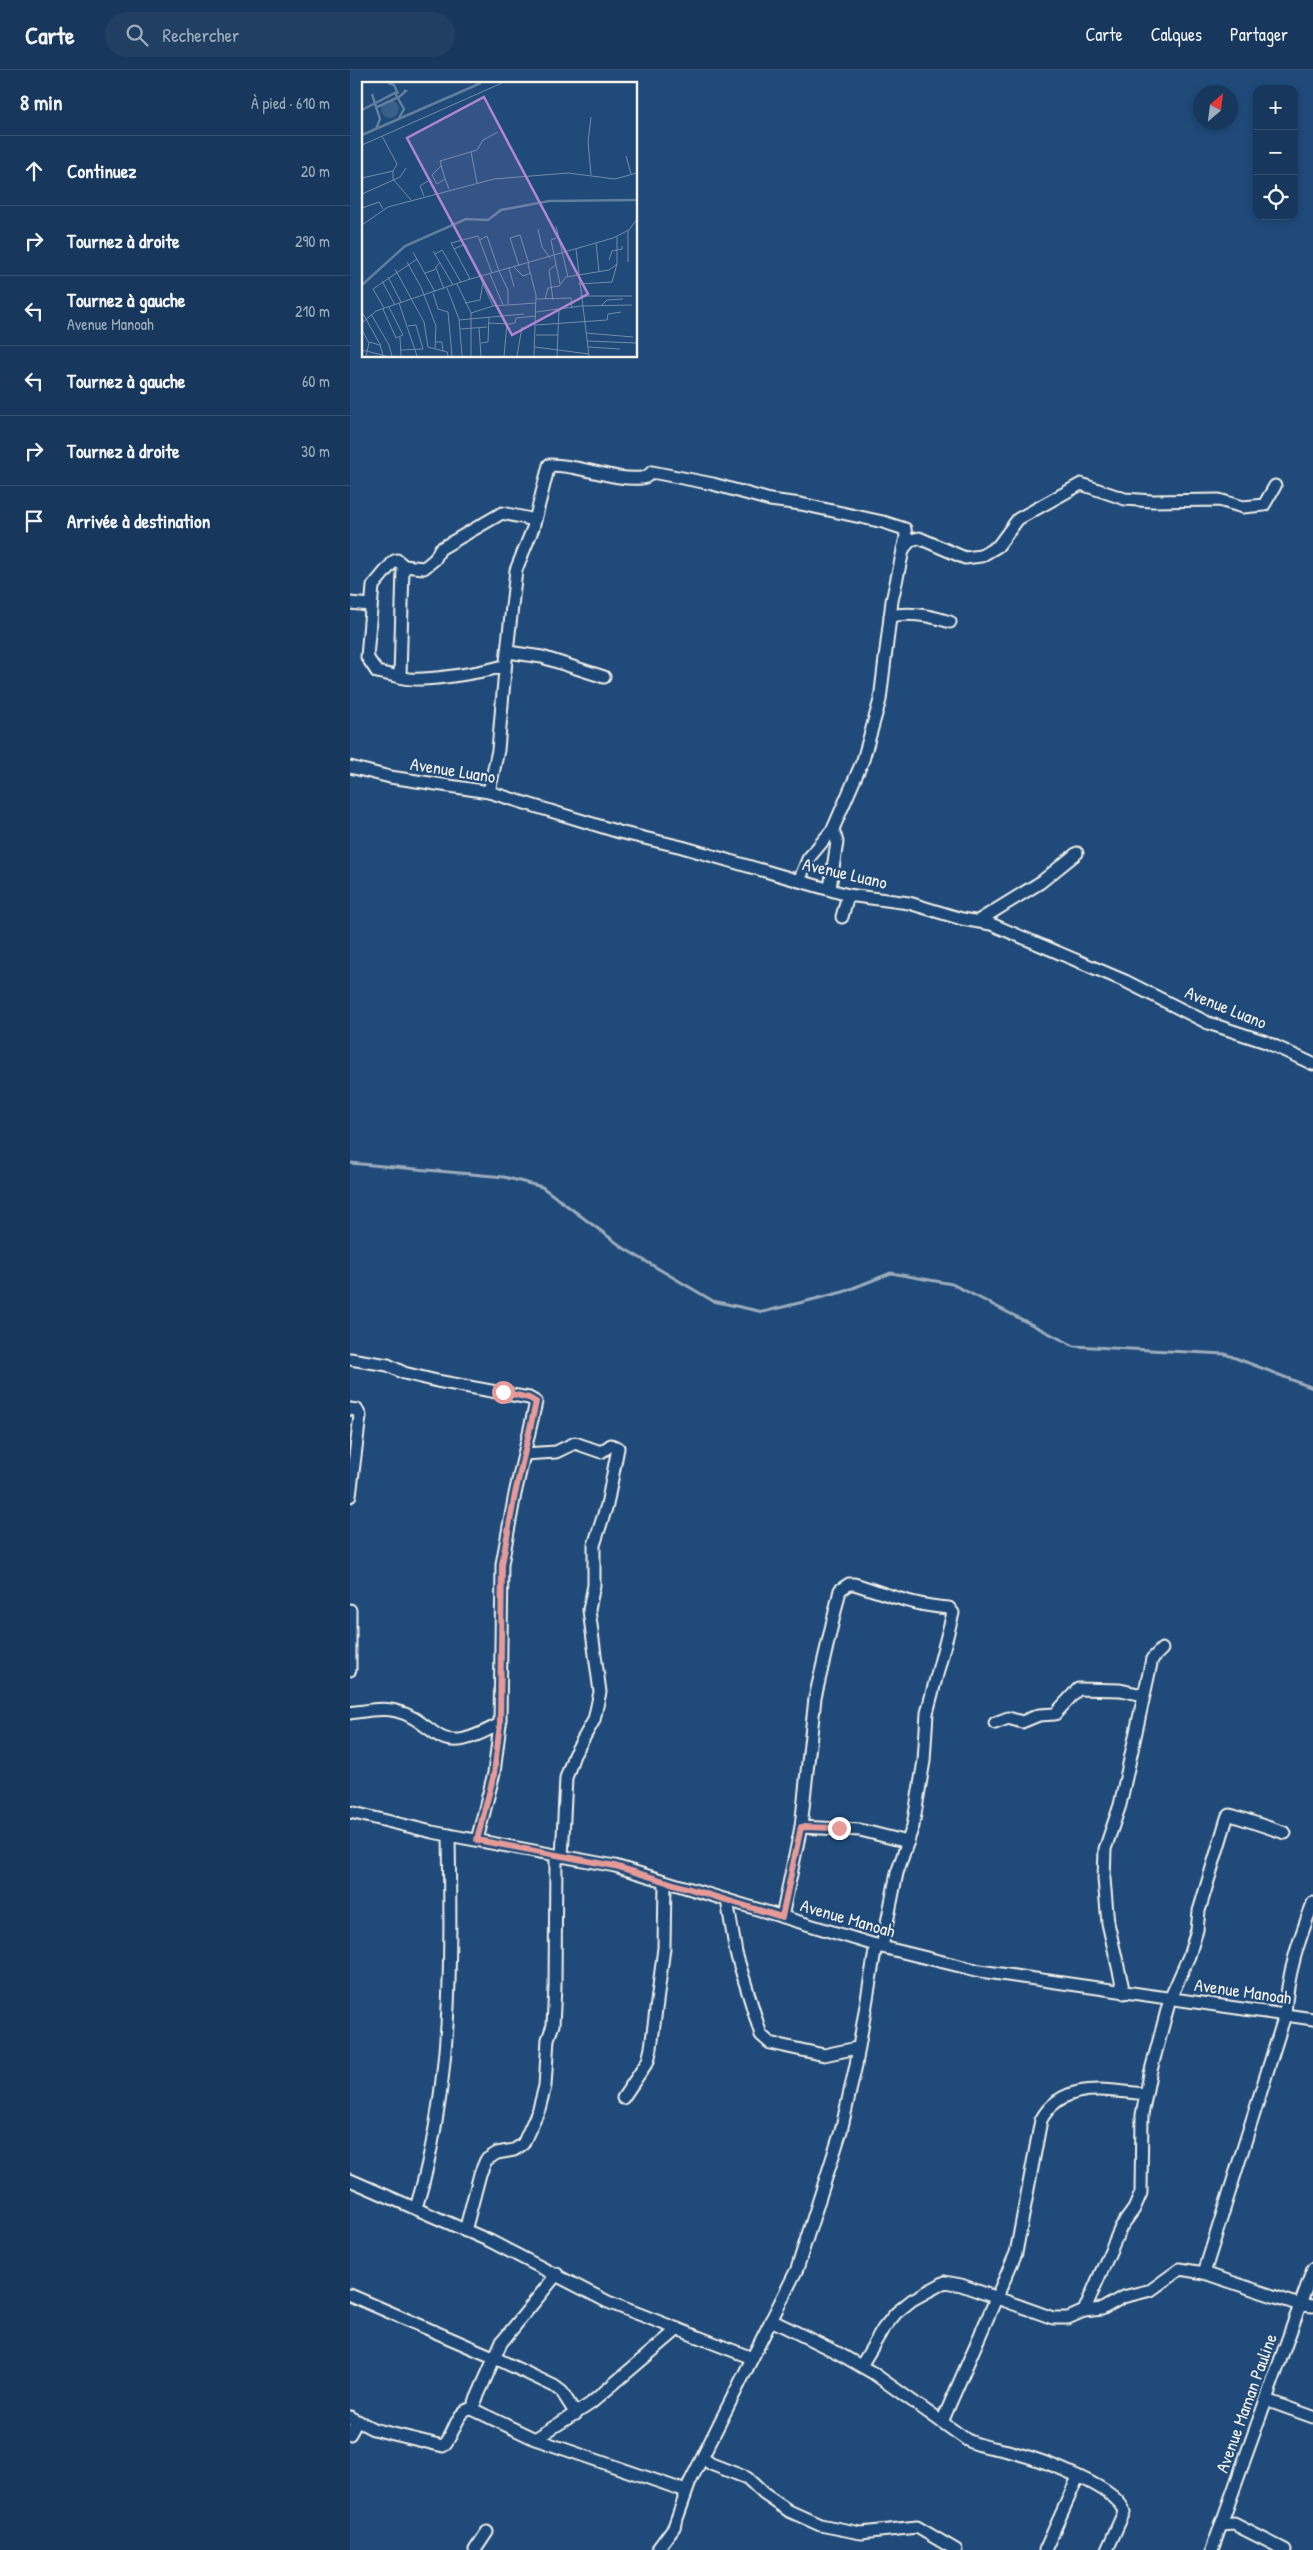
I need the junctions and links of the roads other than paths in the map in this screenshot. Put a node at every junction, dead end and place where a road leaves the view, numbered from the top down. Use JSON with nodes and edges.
{"nodes":[{"id":1,"x":1275,"y":486,"type":"dead end"},
{"id":2,"x":535,"y":520,"type":"junction"},
{"id":3,"x":903,"y":549,"type":"junction"},
{"id":4,"x":404,"y":566,"type":"junction"},
{"id":5,"x":350,"y":603,"type":"edge"},
{"id":6,"x":370,"y":605,"type":"junction"},
{"id":7,"x":890,"y":616,"type":"junction"},
{"id":8,"x":950,"y":622,"type":"dead end"},
{"id":9,"x":508,"y":652,"type":"junction"},
{"id":10,"x":505,"y":670,"type":"junction"},
{"id":11,"x":400,"y":677,"type":"junction"},
{"id":12,"x":604,"y":678,"type":"dead end"},
{"id":13,"x":350,"y":767,"type":"edge"},
{"id":14,"x":489,"y":792,"type":"junction"},
{"id":15,"x":833,"y":829,"type":"junction"},
{"id":16,"x":1077,"y":853,"type":"dead end"},
{"id":17,"x":799,"y":881,"type":"junction"},
{"id":18,"x":830,"y":888,"type":"junction"},
{"id":19,"x":848,"y":895,"type":"junction"},
{"id":20,"x":842,"y":917,"type":"dead end"},
{"id":21,"x":978,"y":921,"type":"junction"},
{"id":22,"x":1313,"y":1064,"type":"edge"},
{"id":23,"x":350,"y":1359,"type":"edge"},
{"id":24,"x":350,"y":1408,"type":"edge"},
{"id":25,"x":524,"y":1454,"type":"junction"},
{"id":26,"x":350,"y":1496,"type":"edge"},
{"id":27,"x":350,"y":1610,"type":"edge"},
{"id":28,"x":1162,"y":1649,"type":"dead end"},
{"id":29,"x":350,"y":1670,"type":"edge"},
{"id":30,"x":1143,"y":1696,"type":"junction"},
{"id":31,"x":350,"y":1712,"type":"edge"},
{"id":32,"x":995,"y":1722,"type":"dead end"},
{"id":33,"x":500,"y":1724,"type":"junction"},
{"id":34,"x":350,"y":1812,"type":"edge"},
{"id":35,"x":801,"y":1827,"type":"junction"},
{"id":36,"x":1285,"y":1833,"type":"dead end"},
{"id":37,"x":449,"y":1835,"type":"junction"},
{"id":38,"x":477,"y":1840,"type":"junction"},
{"id":39,"x":908,"y":1842,"type":"junction"},
{"id":40,"x":559,"y":1857,"type":"junction"},
{"id":41,"x":665,"y":1882,"type":"junction"},
{"id":42,"x":727,"y":1900,"type":"junction"},
{"id":43,"x":1313,"y":1903,"type":"edge"},
{"id":44,"x":782,"y":1917,"type":"junction"},
{"id":45,"x":879,"y":1946,"type":"junction"},
{"id":46,"x":1124,"y":1993,"type":"junction"},
{"id":47,"x":1170,"y":1999,"type":"junction"},
{"id":48,"x":1285,"y":2015,"type":"junction"},
{"id":49,"x":1313,"y":2019,"type":"edge"},
{"id":50,"x":858,"y":2048,"type":"junction"},
{"id":51,"x":1146,"y":2094,"type":"junction"},
{"id":52,"x":623,"y":2098,"type":"dead end"},
{"id":53,"x":350,"y":2180,"type":"edge"},
{"id":54,"x":416,"y":2208,"type":"junction"},
{"id":55,"x":465,"y":2231,"type":"junction"},
{"id":56,"x":1313,"y":2269,"type":"edge"},
{"id":57,"x":1204,"y":2272,"type":"junction"},
{"id":58,"x":557,"y":2274,"type":"junction"},
{"id":59,"x":350,"y":2295,"type":"edge"},
{"id":60,"x":996,"y":2299,"type":"junction"},
{"id":61,"x":1300,"y":2304,"type":"junction"},
{"id":62,"x":1313,"y":2306,"type":"edge"},
{"id":63,"x":1084,"y":2311,"type":"junction"},
{"id":64,"x":771,"y":2320,"type":"junction"},
{"id":65,"x":678,"y":2329,"type":"junction"},
{"id":66,"x":493,"y":2357,"type":"junction"},
{"id":67,"x":752,"y":2358,"type":"junction"},
{"id":68,"x":861,"y":2366,"type":"junction"},
{"id":69,"x":1266,"y":2400,"type":"junction"},
{"id":70,"x":472,"y":2409,"type":"junction"},
{"id":71,"x":576,"y":2414,"type":"junction"},
{"id":72,"x":1313,"y":2417,"type":"edge"},
{"id":73,"x":354,"y":2419,"type":"edge"},
{"id":74,"x":942,"y":2422,"type":"junction"},
{"id":75,"x":350,"y":2434,"type":"edge"},
{"id":76,"x":535,"y":2439,"type":"junction"},
{"id":77,"x":703,"y":2458,"type":"junction"},
{"id":78,"x":1078,"y":2477,"type":"junction"},
{"id":79,"x":686,"y":2491,"type":"junction"},
{"id":80,"x":1221,"y":2524,"type":"junction"},
{"id":81,"x":487,"y":2532,"type":"dead end"},
{"id":82,"x":940,"y":2546,"type":"edge"},
{"id":83,"x":475,"y":2550,"type":"edge"},
{"id":84,"x":657,"y":2550,"type":"edge"},
{"id":85,"x":956,"y":2550,"type":"edge"},
{"id":86,"x":1045,"y":2550,"type":"edge"},
{"id":87,"x":1107,"y":2550,"type":"edge"},
{"id":88,"x":1212,"y":2550,"type":"edge"},
{"id":89,"x":1285,"y":2550,"type":"edge"}],
"edges":[{"from":1,"to":3,"type":"street"},
{"from":2,"to":3,"type":"street"},
{"from":2,"to":4,"type":"street"},
{"from":2,"to":9,"type":"street"},
{"from":3,"to":7,"type":"street"},
{"from":4,"to":6,"type":"street"},
{"from":4,"to":11,"type":"street"},
{"from":5,"to":6,"type":"street"},
{"from":6,"to":11,"type":"street"},
{"from":7,"to":8,"type":"street"},
{"from":7,"to":15,"type":"street"},
{"from":9,"to":10,"type":"street"},
{"from":9,"to":12,"type":"street"},
{"from":10,"to":11,"type":"street"},
{"from":10,"to":14,"type":"street"},
{"from":13,"to":14,"type":"street","name":"Avenue Luano"},
{"from":14,"to":17,"type":"street","name":"Avenue Luano"},
{"from":15,"to":17,"type":"street"},
{"from":15,"to":18,"type":"street"},
{"from":16,"to":21,"type":"street"},
{"from":17,"to":18,"type":"street","name":"Avenue Luano"},
{"from":18,"to":19,"type":"street","name":"Avenue Luano"},
{"from":19,"to":20,"type":"street"},
{"from":19,"to":21,"type":"street","name":"Avenue Luano"},
{"from":21,"to":22,"type":"street","name":"Avenue Luano"},
{"from":23,"to":25,"type":"street"},
{"from":24,"to":26,"type":"street"},
{"from":25,"to":33,"type":"street"},
{"from":25,"to":40,"type":"street"},
{"from":27,"to":29,"type":"street"},
{"from":28,"to":30,"type":"street"},
{"from":30,"to":32,"type":"street"},
{"from":30,"to":46,"type":"street"},
{"from":31,"to":33,"type":"street"},
{"from":33,"to":38,"type":"street"},
{"from":34,"to":37,"type":"street","name":"Avenue Manoah"},
{"from":35,"to":39,"type":"street"},
{"from":35,"to":39,"type":"street"},
{"from":35,"to":44,"type":"street"},
{"from":36,"to":47,"type":"street"},
{"from":37,"to":38,"type":"street","name":"Avenue Manoah"},
{"from":37,"to":54,"type":"street"},
{"from":38,"to":40,"type":"street","name":"Avenue Manoah"},
{"from":39,"to":45,"type":"street"},
{"from":40,"to":41,"type":"street","name":"Avenue Manoah"},
{"from":40,"to":55,"type":"street"},
{"from":41,"to":42,"type":"street","name":"Avenue Manoah"},
{"from":41,"to":52,"type":"street"},
{"from":42,"to":44,"type":"street","name":"Avenue Manoah"},
{"from":42,"to":50,"type":"street"},
{"from":43,"to":48,"type":"street"},
{"from":44,"to":45,"type":"street","name":"Avenue Manoah"},
{"from":45,"to":46,"type":"street","name":"Avenue Manoah"},
{"from":45,"to":50,"type":"street"},
{"from":46,"to":47,"type":"street","name":"Avenue Manoah"},
{"from":47,"to":48,"type":"street","name":"Avenue Manoah"},
{"from":47,"to":51,"type":"street"},
{"from":48,"to":49,"type":"street","name":"Avenue Manoah"},
{"from":48,"to":57,"type":"street"},
{"from":50,"to":64,"type":"street"},
{"from":51,"to":60,"type":"street"},
{"from":51,"to":63,"type":"street"},
{"from":53,"to":54,"type":"street"},
{"from":54,"to":55,"type":"street"},
{"from":55,"to":58,"type":"street"},
{"from":56,"to":61,"type":"street","name":"Avenue Maman Pauline"},
{"from":57,"to":61,"type":"street"},
{"from":57,"to":63,"type":"street"},
{"from":58,"to":65,"type":"street"},
{"from":58,"to":66,"type":"street"},
{"from":59,"to":66,"type":"street"},
{"from":60,"to":63,"type":"street"},
{"from":60,"to":68,"type":"street"},
{"from":60,"to":74,"type":"street"},
{"from":61,"to":62,"type":"street"},
{"from":61,"to":69,"type":"street","name":"Avenue Maman Pauline"},
{"from":64,"to":67,"type":"street"},
{"from":64,"to":68,"type":"street"},
{"from":65,"to":67,"type":"street"},
{"from":65,"to":71,"type":"street"},
{"from":66,"to":70,"type":"street"},
{"from":66,"to":71,"type":"street"},
{"from":67,"to":77,"type":"street"},
{"from":68,"to":74,"type":"street"},
{"from":69,"to":72,"type":"street"},
{"from":69,"to":80,"type":"street","name":"Avenue Maman Pauline"},
{"from":70,"to":73,"type":"street"},
{"from":70,"to":76,"type":"street"},
{"from":71,"to":76,"type":"street"},
{"from":73,"to":75,"type":"street"},
{"from":74,"to":78,"type":"street"},
{"from":76,"to":79,"type":"street"},
{"from":77,"to":79,"type":"street"},
{"from":77,"to":82,"type":"street"},
{"from":78,"to":86,"type":"street"},
{"from":78,"to":87,"type":"street"},
{"from":79,"to":84,"type":"street"},
{"from":80,"to":88,"type":"street","name":"Avenue Maman Pauline"},
{"from":80,"to":89,"type":"street"},
{"from":81,"to":83,"type":"street"},
{"from":82,"to":85,"type":"street"}]}
